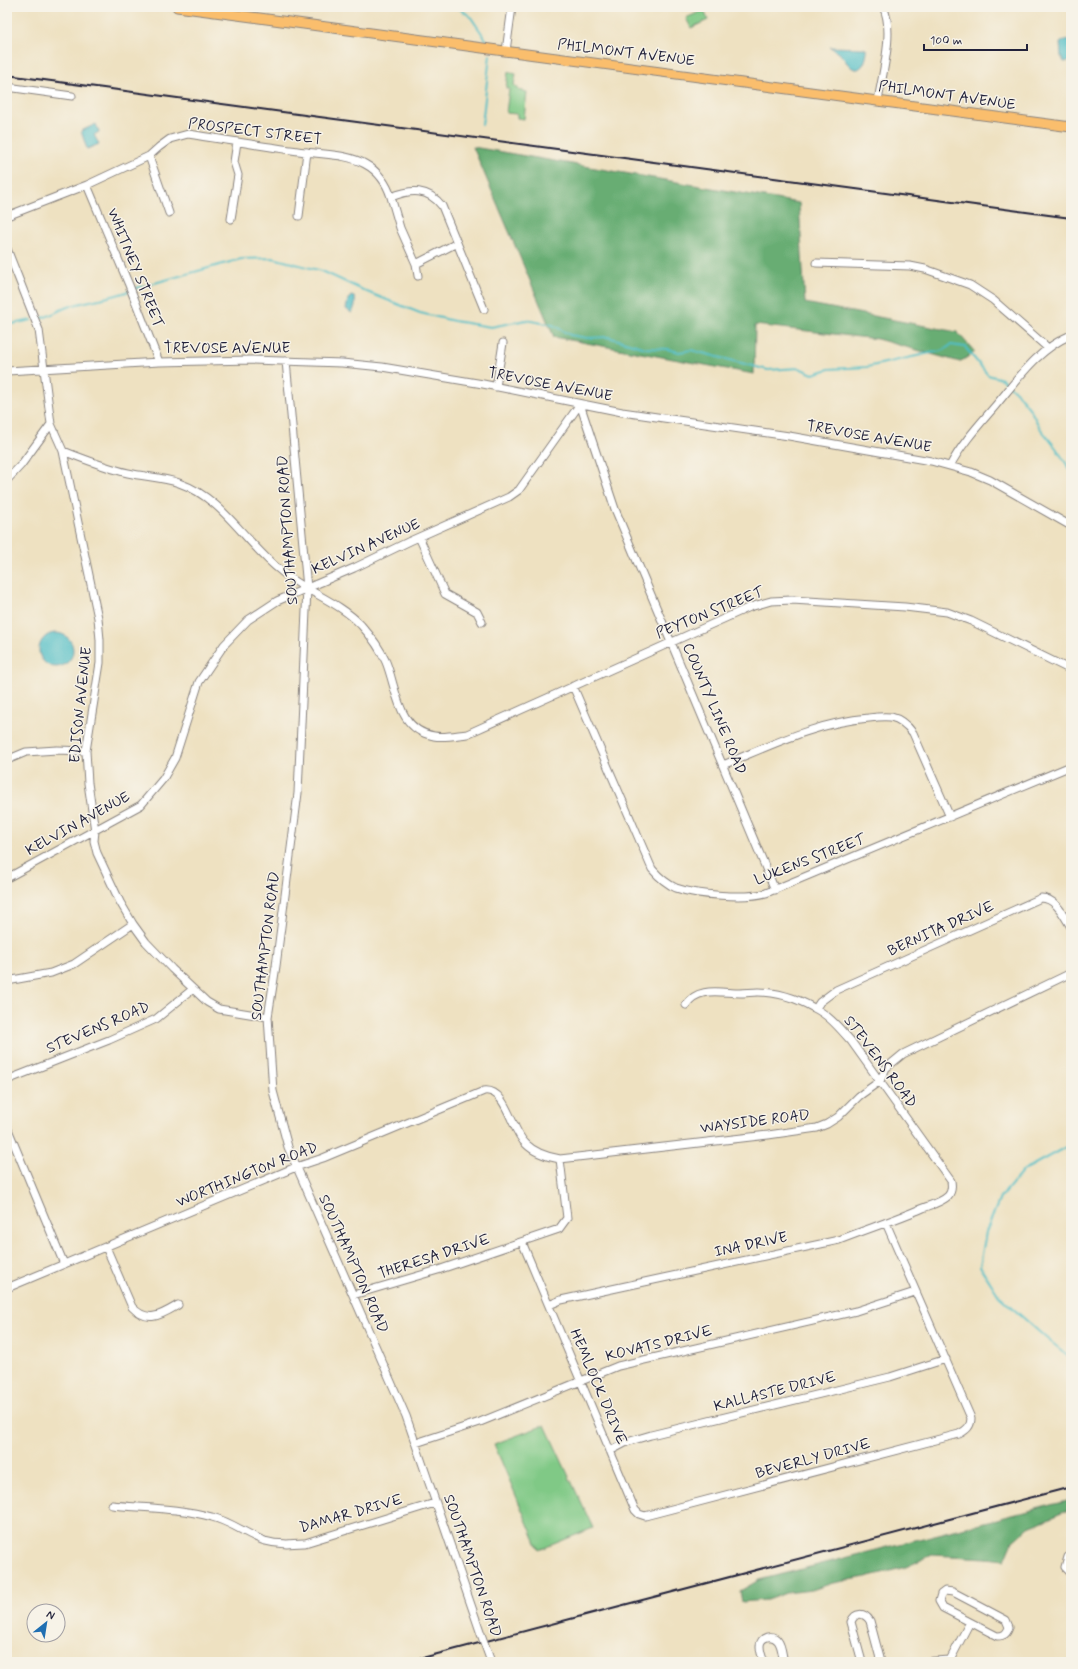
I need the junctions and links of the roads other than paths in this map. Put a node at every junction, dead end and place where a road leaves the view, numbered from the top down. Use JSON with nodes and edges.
{"nodes":[{"id":1,"x":177,"y":7,"type":"edge"},
{"id":2,"x":512,"y":7,"type":"edge"},
{"id":3,"x":883,"y":7,"type":"edge"},
{"id":4,"x":506,"y":51,"type":"junction"},
{"id":5,"x":7,"y":87,"type":"edge"},
{"id":6,"x":72,"y":96,"type":"dead end"},
{"id":7,"x":878,"y":101,"type":"junction"},
{"id":8,"x":1071,"y":127,"type":"edge"},
{"id":9,"x":237,"y":142,"type":"junction"},
{"id":10,"x":307,"y":152,"type":"junction"},
{"id":11,"x":149,"y":156,"type":"junction"},
{"id":12,"x":87,"y":185,"type":"junction"},
{"id":13,"x":391,"y":197,"type":"junction"},
{"id":14,"x":169,"y":213,"type":"dead end"},
{"id":15,"x":7,"y":216,"type":"edge"},
{"id":16,"x":299,"y":216,"type":"dead end"},
{"id":17,"x":231,"y":219,"type":"dead end"},
{"id":18,"x":457,"y":244,"type":"junction"},
{"id":19,"x":7,"y":249,"type":"edge"},
{"id":20,"x":816,"y":263,"type":"dead end"},
{"id":21,"x":416,"y":264,"type":"junction"},
{"id":22,"x":418,"y":276,"type":"dead end"},
{"id":23,"x":484,"y":309,"type":"dead end"},
{"id":24,"x":1071,"y":335,"type":"edge"},
{"id":25,"x":503,"y":343,"type":"dead end"},
{"id":26,"x":1048,"y":348,"type":"junction"},
{"id":27,"x":286,"y":361,"type":"junction"},
{"id":28,"x":159,"y":362,"type":"junction"},
{"id":29,"x":44,"y":369,"type":"junction"},
{"id":30,"x":7,"y":371,"type":"edge"},
{"id":31,"x":496,"y":387,"type":"junction"},
{"id":32,"x":580,"y":404,"type":"junction"},
{"id":33,"x":51,"y":424,"type":"junction"},
{"id":34,"x":63,"y":451,"type":"junction"},
{"id":35,"x":950,"y":466,"type":"junction"},
{"id":36,"x":7,"y":480,"type":"edge"},
{"id":37,"x":1071,"y":526,"type":"edge"},
{"id":38,"x":419,"y":537,"type":"junction"},
{"id":39,"x":307,"y":588,"type":"junction"},
{"id":40,"x":482,"y":622,"type":"dead end"},
{"id":41,"x":671,"y":642,"type":"junction"},
{"id":42,"x":1071,"y":670,"type":"edge"},
{"id":43,"x":574,"y":686,"type":"junction"},
{"id":44,"x":86,"y":751,"type":"junction"},
{"id":45,"x":7,"y":760,"type":"edge"},
{"id":46,"x":723,"y":765,"type":"junction"},
{"id":47,"x":1071,"y":766,"type":"edge"},
{"id":48,"x":950,"y":817,"type":"junction"},
{"id":49,"x":95,"y":831,"type":"junction"},
{"id":50,"x":7,"y":878,"type":"edge"},
{"id":51,"x":775,"y":890,"type":"junction"},
{"id":52,"x":133,"y":924,"type":"junction"},
{"id":53,"x":1071,"y":927,"type":"edge"},
{"id":54,"x":1071,"y":973,"type":"edge"},
{"id":55,"x":7,"y":981,"type":"edge"},
{"id":56,"x":193,"y":989,"type":"junction"},
{"id":57,"x":686,"y":1005,"type":"dead end"},
{"id":58,"x":816,"y":1008,"type":"junction"},
{"id":59,"x":268,"y":1017,"type":"junction"},
{"id":60,"x":7,"y":1080,"type":"edge"},
{"id":61,"x":880,"y":1081,"type":"junction"},
{"id":62,"x":7,"y":1127,"type":"edge"},
{"id":63,"x":560,"y":1159,"type":"junction"},
{"id":64,"x":296,"y":1167,"type":"junction"},
{"id":65,"x":951,"y":1191,"type":"joint"},
{"id":66,"x":886,"y":1223,"type":"junction"},
{"id":67,"x":522,"y":1242,"type":"junction"},
{"id":68,"x":106,"y":1247,"type":"junction"},
{"id":69,"x":64,"y":1264,"type":"junction"},
{"id":70,"x":7,"y":1288,"type":"edge"},
{"id":71,"x":915,"y":1292,"type":"junction"},
{"id":72,"x":353,"y":1295,"type":"junction"},
{"id":73,"x":178,"y":1305,"type":"dead end"},
{"id":74,"x":549,"y":1305,"type":"junction"},
{"id":75,"x":946,"y":1359,"type":"junction"},
{"id":76,"x":580,"y":1381,"type":"junction"},
{"id":77,"x":416,"y":1443,"type":"junction"},
{"id":78,"x":610,"y":1451,"type":"junction"},
{"id":79,"x":435,"y":1503,"type":"junction"},
{"id":80,"x":112,"y":1505,"type":"dead end"},
{"id":81,"x":668,"y":1510,"type":"joint"},
{"id":82,"x":1071,"y":1555,"type":"edge"},
{"id":83,"x":1069,"y":1572,"type":"edge"},
{"id":84,"x":970,"y":1622,"type":"junction"},
{"id":85,"x":490,"y":1660,"type":"edge"},
{"id":86,"x":951,"y":1661,"type":"edge"},
{"id":87,"x":673,"y":1662,"type":"edge"},
{"id":88,"x":683,"y":1662,"type":"edge"},
{"id":89,"x":764,"y":1662,"type":"edge"},
{"id":90,"x":784,"y":1662,"type":"edge"},
{"id":91,"x":862,"y":1662,"type":"edge"},
{"id":92,"x":881,"y":1662,"type":"edge"},
{"id":93,"x":922,"y":1662,"type":"edge"}],
"edges":[{"from":1,"to":4,"type":"main road","name":"PHILMONT AVENUE"},
{"from":2,"to":4,"type":"street"},
{"from":3,"to":7,"type":"street"},
{"from":4,"to":7,"type":"main road","name":"PHILMONT AVENUE"},
{"from":5,"to":6,"type":"street"},
{"from":7,"to":8,"type":"main road","name":"PHILMONT AVENUE"},
{"from":9,"to":10,"type":"street","name":"PROSPECT STREET"},
{"from":9,"to":11,"type":"street","name":"PROSPECT STREET"},
{"from":9,"to":17,"type":"street"},
{"from":10,"to":13,"type":"street","name":"PROSPECT STREET"},
{"from":10,"to":16,"type":"street"},
{"from":11,"to":12,"type":"street","name":"PROSPECT STREET"},
{"from":11,"to":14,"type":"street"},
{"from":12,"to":15,"type":"street","name":"PROSPECT STREET"},
{"from":12,"to":28,"type":"street","name":"WHITNEY STREET"},
{"from":13,"to":18,"type":"street"},
{"from":13,"to":21,"type":"street","name":"PROSPECT STREET"},
{"from":18,"to":21,"type":"street"},
{"from":18,"to":23,"type":"street"},
{"from":19,"to":29,"type":"street","name":"EDISON AVENUE"},
{"from":20,"to":26,"type":"street"},
{"from":21,"to":22,"type":"street","name":"PROSPECT STREET"},
{"from":24,"to":26,"type":"street"},
{"from":25,"to":31,"type":"street"},
{"from":26,"to":35,"type":"street"},
{"from":27,"to":28,"type":"street","name":"TREVOSE AVENUE"},
{"from":27,"to":31,"type":"street","name":"TREVOSE AVENUE"},
{"from":27,"to":39,"type":"street","name":"SOUTHAMPTON ROAD"},
{"from":28,"to":29,"type":"street","name":"TREVOSE AVENUE"},
{"from":29,"to":30,"type":"street","name":"TREVOSE AVENUE"},
{"from":29,"to":33,"type":"street","name":"EDISON AVENUE"},
{"from":31,"to":32,"type":"street","name":"TREVOSE AVENUE"},
{"from":32,"to":35,"type":"street","name":"TREVOSE AVENUE"},
{"from":32,"to":38,"type":"street","name":"KELVIN AVENUE"},
{"from":32,"to":41,"type":"street","name":"COUNTY LINE ROAD"},
{"from":33,"to":34,"type":"street","name":"EDISON AVENUE"},
{"from":33,"to":36,"type":"street"},
{"from":34,"to":39,"type":"street"},
{"from":34,"to":44,"type":"street","name":"EDISON AVENUE"},
{"from":35,"to":37,"type":"street","name":"TREVOSE AVENUE"},
{"from":38,"to":39,"type":"street","name":"KELVIN AVENUE"},
{"from":38,"to":40,"type":"street"},
{"from":39,"to":43,"type":"street","name":"PEYTON STREET"},
{"from":39,"to":49,"type":"street","name":"KELVIN AVENUE"},
{"from":39,"to":59,"type":"street","name":"SOUTHAMPTON ROAD"},
{"from":41,"to":42,"type":"street","name":"PEYTON STREET"},
{"from":41,"to":43,"type":"street","name":"PEYTON STREET"},
{"from":41,"to":46,"type":"street","name":"COUNTY LINE ROAD"},
{"from":43,"to":51,"type":"street","name":"LUKENS STREET"},
{"from":44,"to":45,"type":"street"},
{"from":44,"to":49,"type":"street","name":"EDISON AVENUE"},
{"from":46,"to":48,"type":"street"},
{"from":46,"to":51,"type":"street","name":"COUNTY LINE ROAD"},
{"from":47,"to":48,"type":"street","name":"LUKENS STREET"},
{"from":48,"to":51,"type":"street","name":"LUKENS STREET"},
{"from":49,"to":50,"type":"street","name":"KELVIN AVENUE"},
{"from":49,"to":52,"type":"street","name":"EDISON AVENUE"},
{"from":52,"to":55,"type":"street"},
{"from":52,"to":56,"type":"street","name":"EDISON AVENUE"},
{"from":53,"to":58,"type":"street","name":"BERNITA DRIVE"},
{"from":54,"to":61,"type":"street","name":"WAYSIDE ROAD"},
{"from":56,"to":59,"type":"street","name":"EDISON AVENUE"},
{"from":56,"to":60,"type":"street","name":"STEVENS ROAD"},
{"from":57,"to":58,"type":"street","name":"STEVENS ROAD"},
{"from":58,"to":61,"type":"street","name":"STEVENS ROAD"},
{"from":59,"to":64,"type":"street","name":"SOUTHAMPTON ROAD"},
{"from":61,"to":63,"type":"street","name":"WAYSIDE ROAD"},
{"from":61,"to":65,"type":"street","name":"STEVENS ROAD"},
{"from":62,"to":69,"type":"street"},
{"from":63,"to":64,"type":"street","name":"WORTHINGTON ROAD"},
{"from":63,"to":67,"type":"street","name":"THERESA DRIVE"},
{"from":64,"to":68,"type":"street","name":"WORTHINGTON ROAD"},
{"from":64,"to":72,"type":"street","name":"SOUTHAMPTON ROAD"},
{"from":65,"to":66,"type":"street","name":"INA DRIVE"},
{"from":66,"to":71,"type":"street"},
{"from":66,"to":74,"type":"street","name":"INA DRIVE"},
{"from":67,"to":72,"type":"street","name":"THERESA DRIVE"},
{"from":67,"to":74,"type":"street","name":"HEMLOCK DRIVE"},
{"from":68,"to":69,"type":"street","name":"WORTHINGTON ROAD"},
{"from":68,"to":73,"type":"street"},
{"from":69,"to":70,"type":"street","name":"WORTHINGTON ROAD"},
{"from":71,"to":75,"type":"street"},
{"from":71,"to":76,"type":"street","name":"KOVATS DRIVE"},
{"from":72,"to":77,"type":"street","name":"SOUTHAMPTON ROAD"},
{"from":74,"to":76,"type":"street","name":"HEMLOCK DRIVE"},
{"from":75,"to":78,"type":"street","name":"KALLASTE DRIVE"},
{"from":75,"to":81,"type":"street","name":"BEVERLY DRIVE"},
{"from":76,"to":77,"type":"street","name":"KOVATS DRIVE"},
{"from":76,"to":78,"type":"street","name":"HEMLOCK DRIVE"},
{"from":77,"to":79,"type":"street","name":"SOUTHAMPTON ROAD"},
{"from":78,"to":81,"type":"street","name":"HEMLOCK DRIVE"},
{"from":79,"to":80,"type":"street","name":"DAMAR DRIVE"},
{"from":79,"to":85,"type":"street","name":"SOUTHAMPTON ROAD","bridge":true},
{"from":82,"to":83,"type":"street"},
{"from":84,"to":84,"type":"street"},
{"from":84,"to":86,"type":"street"},
{"from":86,"to":93,"type":"street"},
{"from":87,"to":88,"type":"street"},
{"from":89,"to":90,"type":"street"},
{"from":91,"to":92,"type":"street"}]}
